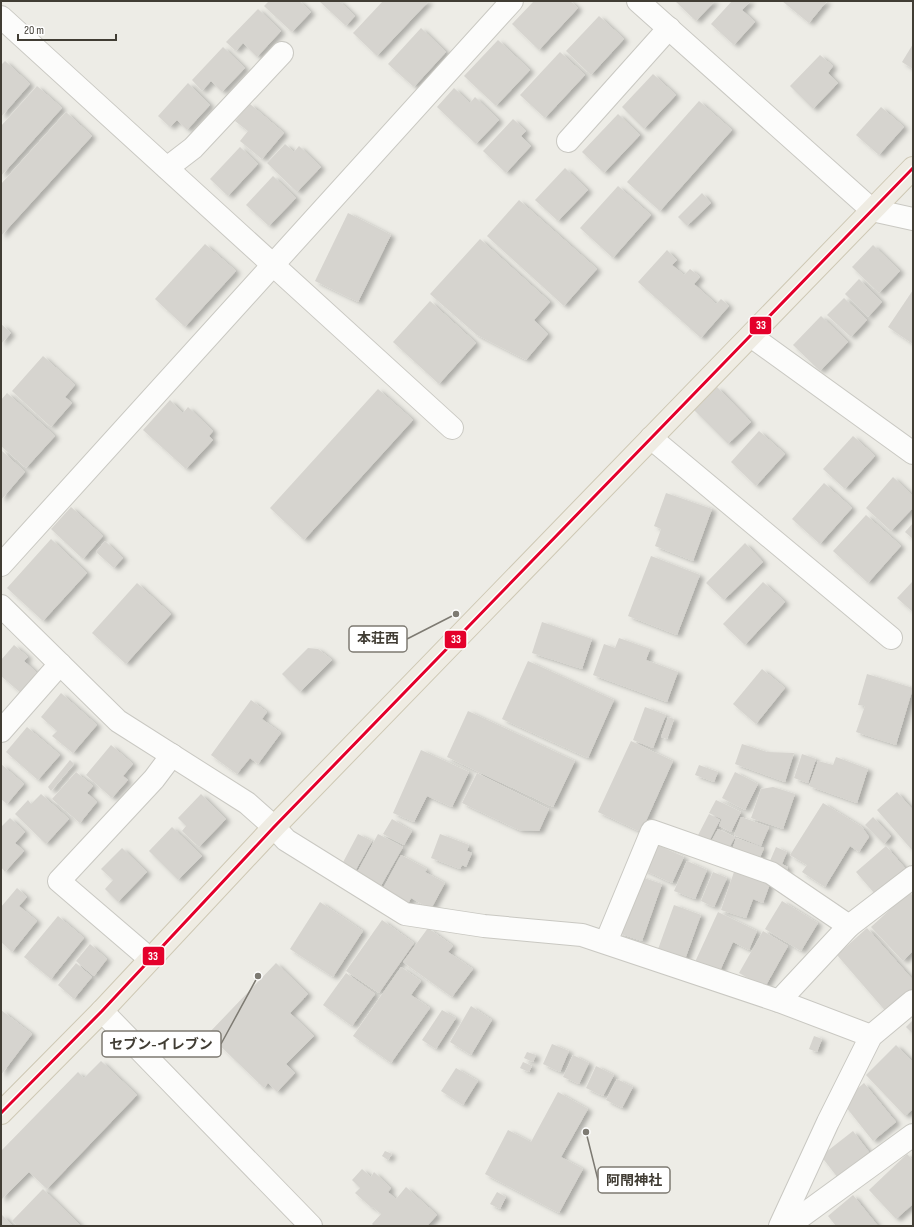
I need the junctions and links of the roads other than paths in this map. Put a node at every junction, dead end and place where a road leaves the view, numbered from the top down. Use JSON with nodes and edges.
{"nodes":[{"id":1,"x":512,"y":1,"type":"edge"},
{"id":2,"x":638,"y":1,"type":"edge"},
{"id":3,"x":1,"y":17,"type":"edge"},
{"id":4,"x":669,"y":28,"type":"junction"},
{"id":5,"x":282,"y":53,"type":"dead end"},
{"id":6,"x":568,"y":141,"type":"dead end"},
{"id":7,"x":167,"y":168,"type":"junction"},
{"id":8,"x":913,"y":168,"type":"edge"},
{"id":9,"x":872,"y":210,"type":"junction"},
{"id":10,"x":913,"y":219,"type":"edge"},
{"id":11,"x":273,"y":265,"type":"junction"},
{"id":12,"x":751,"y":336,"type":"junction"},
{"id":13,"x":452,"y":428,"type":"dead end"},
{"id":14,"x":652,"y":438,"type":"junction"},
{"id":15,"x":913,"y":453,"type":"edge"},
{"id":16,"x":1,"y":565,"type":"edge"},
{"id":17,"x":1,"y":606,"type":"edge"},
{"id":18,"x":891,"y":638,"type":"dead end"},
{"id":19,"x":60,"y":664,"type":"junction"},
{"id":20,"x":1,"y":731,"type":"edge"},
{"id":21,"x":172,"y":755,"type":"junction"},
{"id":22,"x":274,"y":827,"type":"junction"},
{"id":23,"x":913,"y":877,"type":"edge"},
{"id":24,"x":849,"y":926,"type":"junction"},
{"id":25,"x":606,"y":942,"type":"junction"},
{"id":26,"x":150,"y":959,"type":"junction"},
{"id":27,"x":779,"y":1001,"type":"junction"},
{"id":28,"x":913,"y":1001,"type":"edge"},
{"id":29,"x":102,"y":1011,"type":"junction"},
{"id":30,"x":871,"y":1036,"type":"junction"},
{"id":31,"x":4,"y":1104,"type":"edge"},
{"id":32,"x":913,"y":1135,"type":"edge"},
{"id":33,"x":311,"y":1226,"type":"edge"},
{"id":34,"x":780,"y":1226,"type":"edge"},
{"id":35,"x":788,"y":1226,"type":"edge"}],
"edges":[{"from":1,"to":11,"type":"street"},
{"from":2,"to":4,"type":"street"},
{"from":3,"to":7,"type":"street"},
{"from":4,"to":6,"type":"street"},
{"from":4,"to":9,"type":"street"},
{"from":5,"to":7,"type":"street"},
{"from":7,"to":11,"type":"street"},
{"from":8,"to":9,"type":"main road"},
{"from":9,"to":10,"type":"street"},
{"from":9,"to":12,"type":"main road"},
{"from":11,"to":13,"type":"street"},
{"from":11,"to":16,"type":"street"},
{"from":12,"to":14,"type":"main road"},
{"from":12,"to":15,"type":"street"},
{"from":14,"to":18,"type":"street"},
{"from":14,"to":22,"type":"main road"},
{"from":17,"to":19,"type":"street"},
{"from":19,"to":20,"type":"street"},
{"from":19,"to":21,"type":"street"},
{"from":21,"to":22,"type":"street"},
{"from":21,"to":26,"type":"street"},
{"from":22,"to":25,"type":"street"},
{"from":22,"to":26,"type":"main road"},
{"from":23,"to":24,"type":"street"},
{"from":24,"to":25,"type":"street"},
{"from":24,"to":27,"type":"street"},
{"from":25,"to":27,"type":"street"},
{"from":26,"to":29,"type":"main road"},
{"from":27,"to":30,"type":"street"},
{"from":28,"to":30,"type":"street"},
{"from":29,"to":31,"type":"main road"},
{"from":29,"to":33,"type":"street"},
{"from":30,"to":34,"type":"street"},
{"from":32,"to":35,"type":"street"}]}
